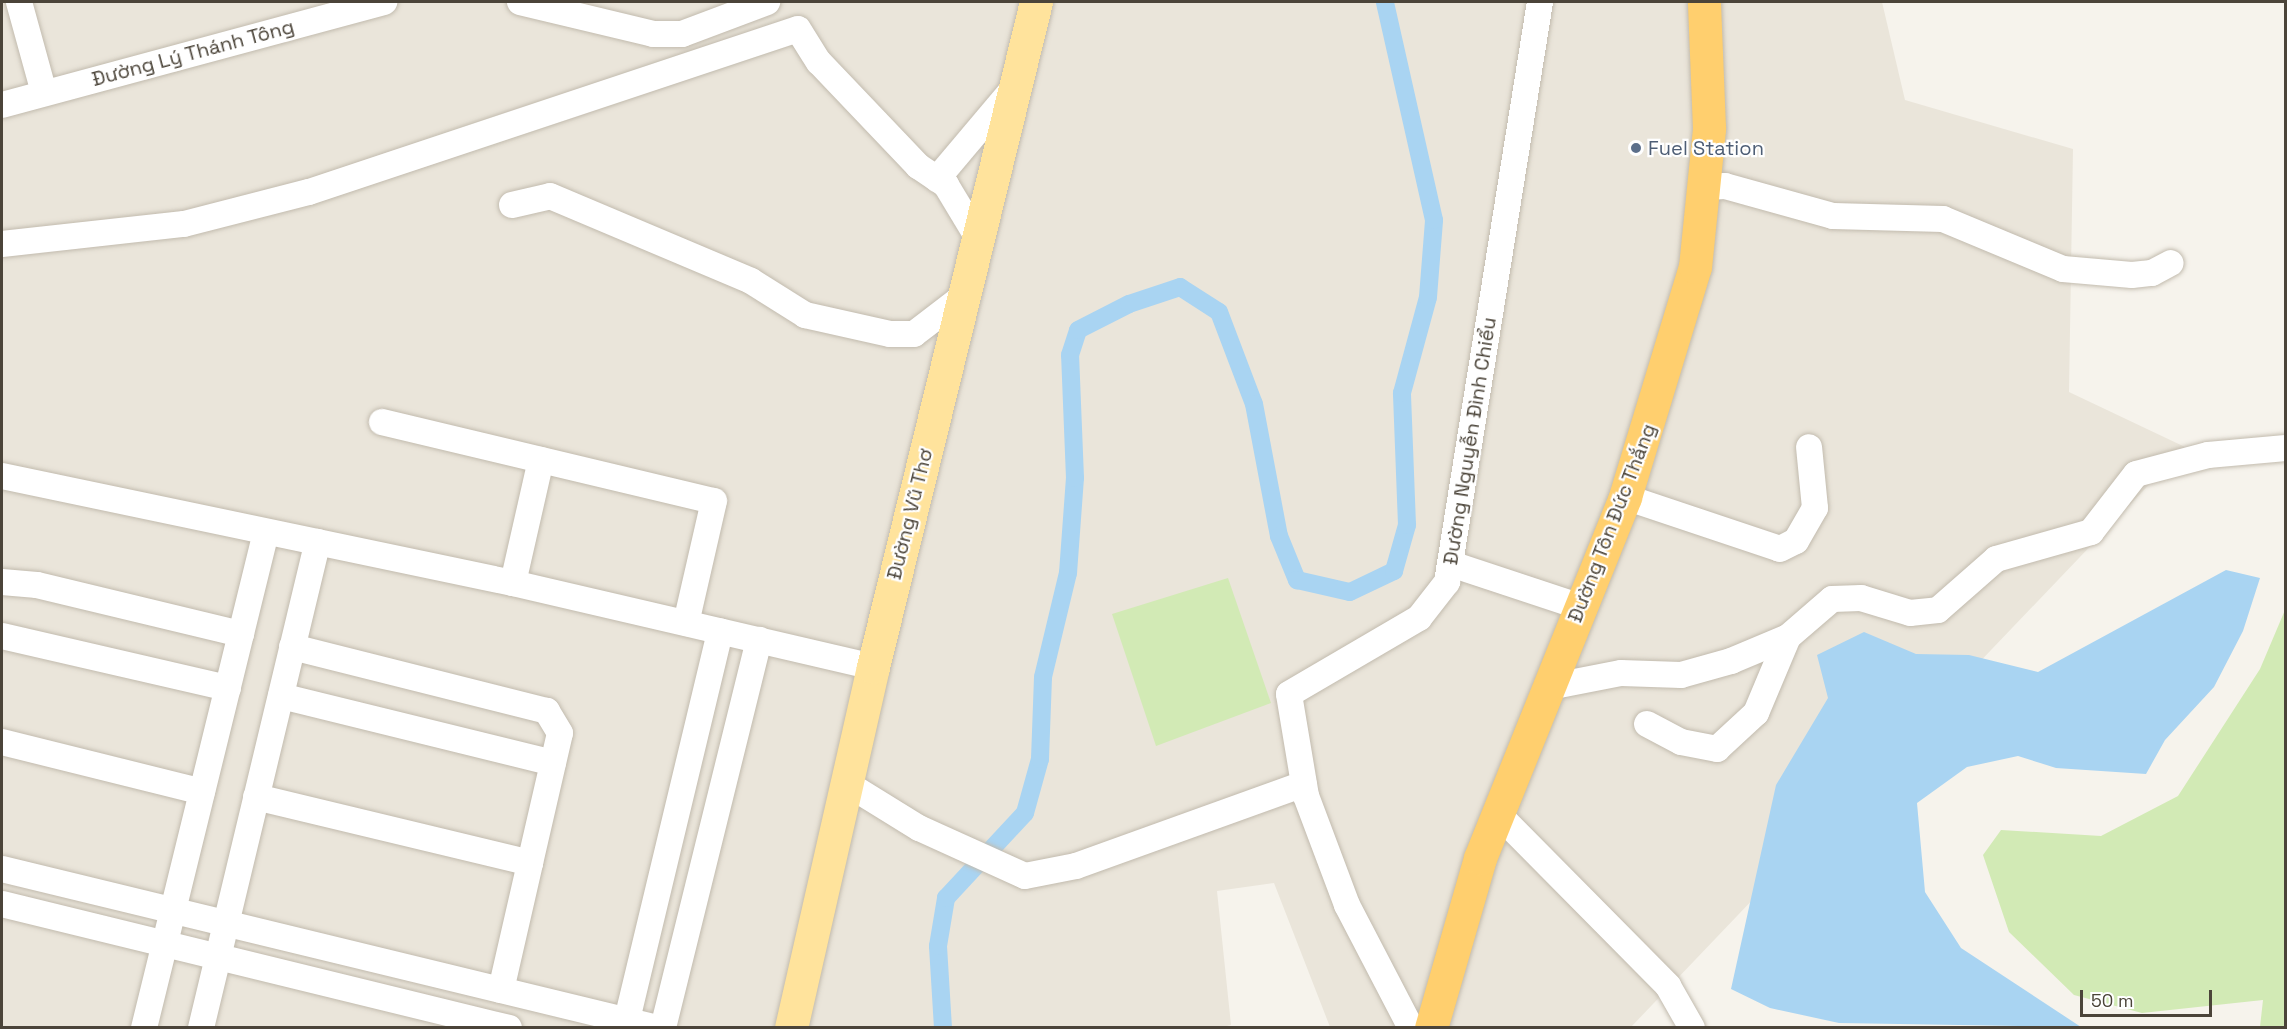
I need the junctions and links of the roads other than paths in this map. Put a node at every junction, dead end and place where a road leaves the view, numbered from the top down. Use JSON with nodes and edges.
{"nodes":[{"id":1,"x":19,"y":2,"type":"edge"},
{"id":2,"x":384,"y":2,"type":"edge"},
{"id":3,"x":520,"y":2,"type":"edge"},
{"id":4,"x":767,"y":2,"type":"edge"},
{"id":5,"x":774,"y":2,"type":"edge"},
{"id":6,"x":1036,"y":2,"type":"edge"},
{"id":7,"x":1540,"y":2,"type":"edge"},
{"id":8,"x":1704,"y":2,"type":"edge"},
{"id":9,"x":350,"y":6,"type":"edge"},
{"id":10,"x":798,"y":29,"type":"junction"},
{"id":11,"x":1016,"y":86,"type":"junction"},
{"id":12,"x":44,"y":93,"type":"junction"},
{"id":13,"x":2,"y":105,"type":"edge"},
{"id":14,"x":937,"y":179,"type":"junction"},
{"id":15,"x":1706,"y":187,"type":"junction"},
{"id":16,"x":512,"y":205,"type":"dead end"},
{"id":17,"x":978,"y":238,"type":"junction"},
{"id":18,"x":2,"y":244,"type":"edge"},
{"id":19,"x":2171,"y":263,"type":"dead end"},
{"id":20,"x":964,"y":295,"type":"junction"},
{"id":21,"x":382,"y":422,"type":"dead end"},
{"id":22,"x":1809,"y":447,"type":"dead end"},
{"id":23,"x":2286,"y":448,"type":"edge"},
{"id":24,"x":541,"y":460,"type":"junction"},
{"id":25,"x":2,"y":476,"type":"edge"},
{"id":26,"x":1625,"y":497,"type":"junction"},
{"id":27,"x":266,"y":532,"type":"junction"},
{"id":28,"x":318,"y":542,"type":"junction"},
{"id":29,"x":1450,"y":564,"type":"junction"},
{"id":30,"x":2,"y":582,"type":"edge"},
{"id":31,"x":513,"y":583,"type":"junction"},
{"id":32,"x":1581,"y":607,"type":"junction"},
{"id":33,"x":686,"y":623,"type":"junction"},
{"id":34,"x":720,"y":631,"type":"junction"},
{"id":35,"x":241,"y":634,"type":"junction"},
{"id":36,"x":2,"y":636,"type":"edge"},
{"id":37,"x":1788,"y":637,"type":"junction"},
{"id":38,"x":759,"y":640,"type":"junction"},
{"id":39,"x":292,"y":647,"type":"junction"},
{"id":40,"x":873,"y":667,"type":"junction"},
{"id":41,"x":1549,"y":687,"type":"junction"},
{"id":42,"x":228,"y":688,"type":"junction"},
{"id":43,"x":281,"y":696,"type":"junction"},
{"id":44,"x":1647,"y":724,"type":"dead end"},
{"id":45,"x":2,"y":742,"type":"edge"},
{"id":46,"x":553,"y":763,"type":"junction"},
{"id":47,"x":846,"y":783,"type":"junction"},
{"id":48,"x":1304,"y":784,"type":"junction"},
{"id":49,"x":202,"y":792,"type":"junction"},
{"id":50,"x":256,"y":797,"type":"junction"},
{"id":51,"x":1498,"y":814,"type":"junction"},
{"id":52,"x":530,"y":863,"type":"junction"},
{"id":53,"x":2,"y":869,"type":"edge"},
{"id":54,"x":2,"y":904,"type":"edge"},
{"id":55,"x":173,"y":911,"type":"junction"},
{"id":56,"x":225,"y":924,"type":"junction"},
{"id":57,"x":165,"y":942,"type":"junction"},
{"id":58,"x":218,"y":956,"type":"junction"},
{"id":59,"x":501,"y":990,"type":"junction"},
{"id":60,"x":626,"y":1024,"type":"edge"},
{"id":61,"x":499,"y":1026,"type":"edge"},
{"id":62,"x":144,"y":1028,"type":"edge"},
{"id":63,"x":201,"y":1028,"type":"edge"},
{"id":64,"x":657,"y":1028,"type":"edge"},
{"id":65,"x":663,"y":1028,"type":"edge"},
{"id":66,"x":791,"y":1028,"type":"edge"},
{"id":67,"x":1411,"y":1028,"type":"edge"},
{"id":68,"x":1431,"y":1028,"type":"edge"},
{"id":69,"x":1692,"y":1028,"type":"edge"}],
"edges":[{"from":1,"to":12,"type":"street"},
{"from":2,"to":9,"type":"street","name":"Đường Lý Thánh Tông"},
{"from":3,"to":4,"type":"street"},
{"from":5,"to":10,"type":"street"},
{"from":6,"to":11,"type":"main road","name":"Đường Vũ Thơ"},
{"from":7,"to":29,"type":"street","name":"Đường Nguyễn Đình Chiểu"},
{"from":8,"to":15,"type":"highway","name":"Đường Tôn Đức Thắng"},
{"from":9,"to":12,"type":"street","name":"Đường Lý Thánh Tông"},
{"from":10,"to":14,"type":"street"},
{"from":10,"to":18,"type":"street"},
{"from":11,"to":14,"type":"street"},
{"from":11,"to":17,"type":"main road","name":"Đường Vũ Thơ"},
{"from":12,"to":13,"type":"street","name":"Đường Lý Thánh Tông"},
{"from":14,"to":17,"type":"street"},
{"from":15,"to":19,"type":"street"},
{"from":15,"to":26,"type":"highway","name":"Đường Tôn Đức Thắng"},
{"from":16,"to":20,"type":"street"},
{"from":17,"to":20,"type":"main road","name":"Đường Vũ Thơ"},
{"from":20,"to":40,"type":"main road","name":"Đường Vũ Thơ"},
{"from":21,"to":24,"type":"street"},
{"from":22,"to":26,"type":"street"},
{"from":23,"to":37,"type":"street"},
{"from":24,"to":31,"type":"street"},
{"from":24,"to":33,"type":"street"},
{"from":25,"to":27,"type":"street"},
{"from":26,"to":32,"type":"highway","name":"Đường Tôn Đức Thắng"},
{"from":27,"to":28,"type":"street"},
{"from":27,"to":35,"type":"street"},
{"from":28,"to":31,"type":"street"},
{"from":28,"to":39,"type":"street"},
{"from":29,"to":32,"type":"street"},
{"from":29,"to":48,"type":"street","name":"Đường Nguyễn Đình Chiểu"},
{"from":30,"to":35,"type":"street"},
{"from":31,"to":33,"type":"street"},
{"from":32,"to":41,"type":"highway","name":"Đường Tôn Đức Thắng"},
{"from":33,"to":34,"type":"street"},
{"from":34,"to":38,"type":"street"},
{"from":34,"to":60,"type":"street"},
{"from":35,"to":42,"type":"street"},
{"from":36,"to":42,"type":"street"},
{"from":37,"to":41,"type":"street"},
{"from":37,"to":44,"type":"street"},
{"from":38,"to":40,"type":"street"},
{"from":38,"to":65,"type":"street"},
{"from":39,"to":43,"type":"street"},
{"from":39,"to":46,"type":"street"},
{"from":40,"to":47,"type":"main road","name":"Đường Vũ Thơ"},
{"from":41,"to":51,"type":"highway","name":"Đường Tôn Đức Thắng"},
{"from":42,"to":49,"type":"street"},
{"from":43,"to":46,"type":"street"},
{"from":43,"to":50,"type":"street"},
{"from":45,"to":49,"type":"street"},
{"from":46,"to":52,"type":"street"},
{"from":47,"to":48,"type":"street"},
{"from":47,"to":66,"type":"main road","name":"Đường Vũ Thơ"},
{"from":48,"to":67,"type":"street","name":"Đường Nguyễn Đình Chiểu"},
{"from":49,"to":55,"type":"street"},
{"from":50,"to":52,"type":"street"},
{"from":50,"to":56,"type":"street"},
{"from":51,"to":68,"type":"highway","name":"Đường Tôn Đức Thắng"},
{"from":51,"to":69,"type":"street"},
{"from":52,"to":59,"type":"street"},
{"from":53,"to":55,"type":"street"},
{"from":54,"to":57,"type":"street"},
{"from":55,"to":56,"type":"street"},
{"from":55,"to":57,"type":"street"},
{"from":56,"to":58,"type":"street"},
{"from":56,"to":59,"type":"street"},
{"from":57,"to":58,"type":"street"},
{"from":57,"to":62,"type":"street"},
{"from":58,"to":61,"type":"street"},
{"from":58,"to":63,"type":"street"},
{"from":59,"to":60,"type":"street"},
{"from":60,"to":64,"type":"street"}]}
